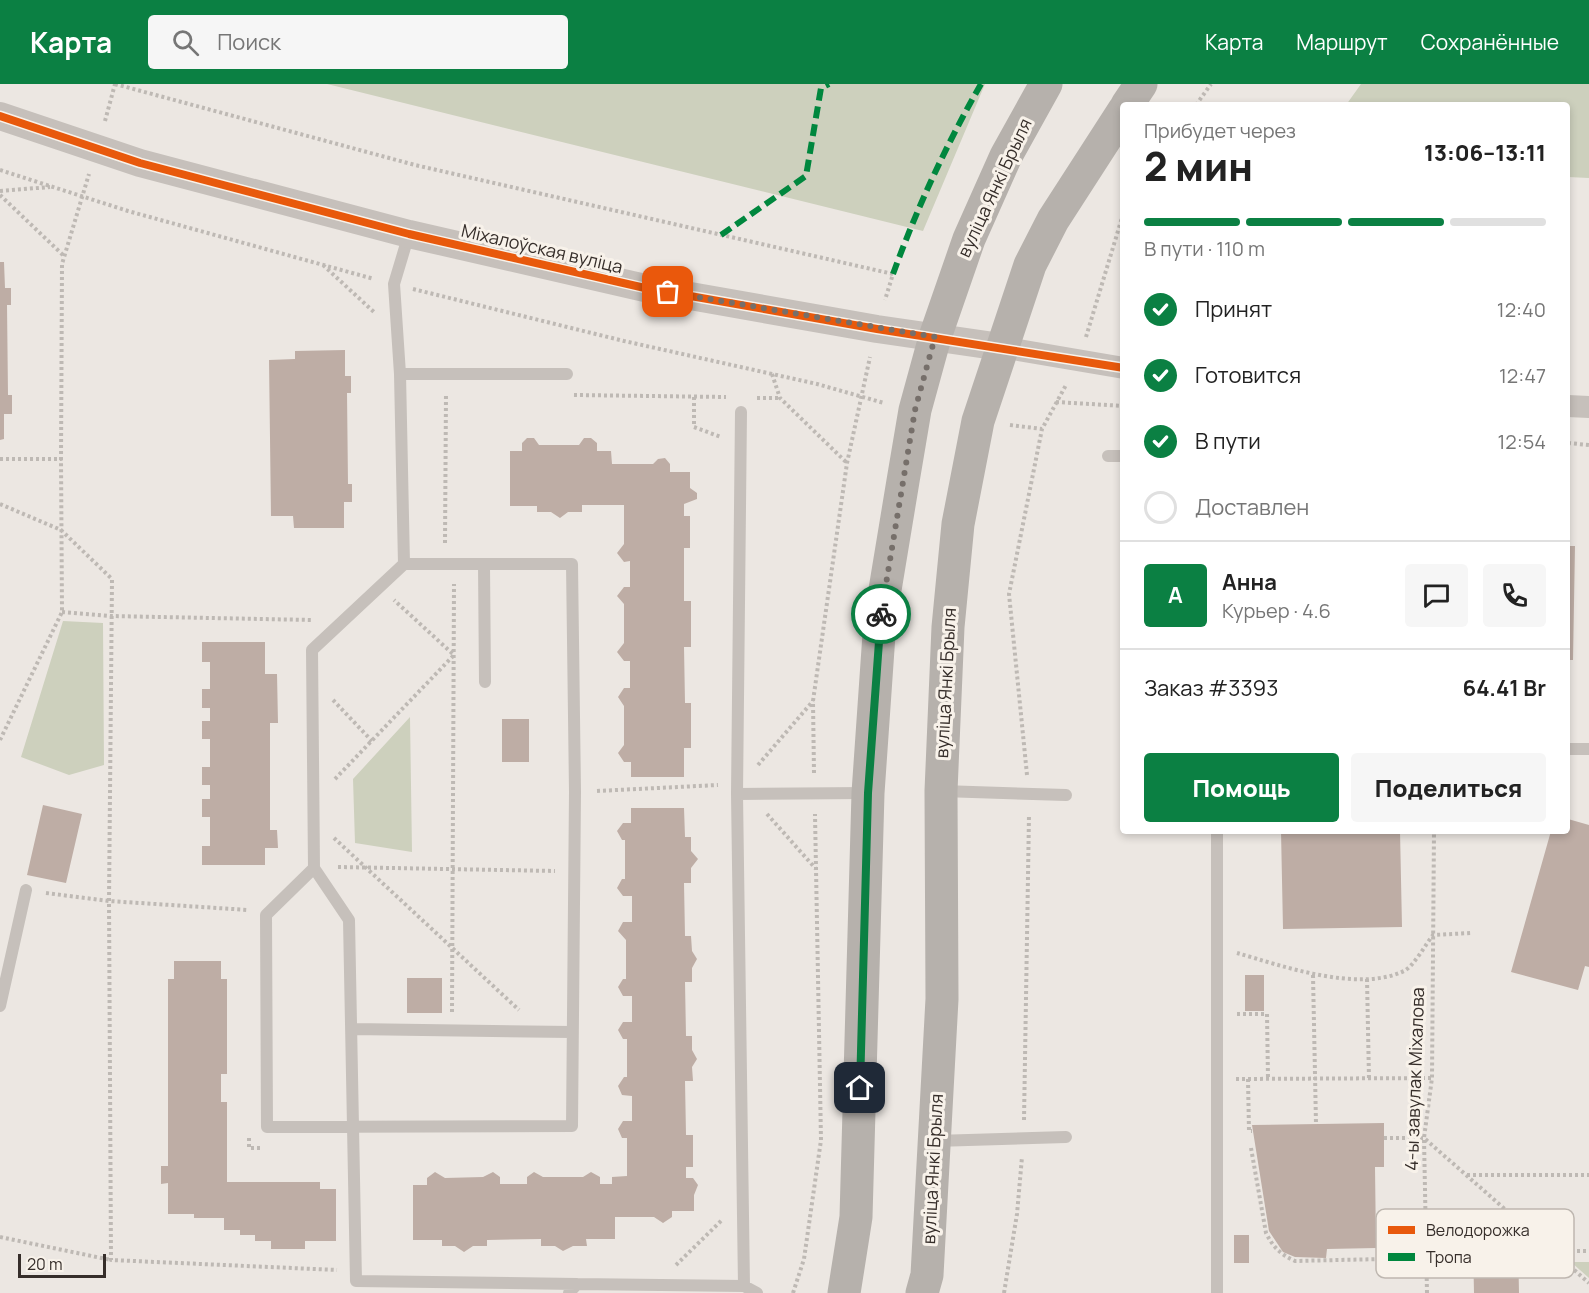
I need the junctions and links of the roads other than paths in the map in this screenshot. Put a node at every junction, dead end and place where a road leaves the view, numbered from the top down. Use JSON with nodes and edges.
{"nodes":[{"id":1,"x":1046,"y":84,"type":"edge"},
{"id":2,"x":1141,"y":84,"type":"edge"},
{"id":3,"x":1129,"y":102,"type":"edge"},
{"id":4,"x":0,"y":116,"type":"edge"},
{"id":5,"x":1120,"y":116,"type":"edge"},
{"id":6,"x":409,"y":234,"type":"junction"},
{"id":7,"x":935,"y":337,"type":"junction"},
{"id":8,"x":1001,"y":347,"type":"junction"},
{"id":9,"x":1120,"y":367,"type":"edge"},
{"id":10,"x":400,"y":374,"type":"junction"},
{"id":11,"x":567,"y":374,"type":"dead end"},
{"id":12,"x":1570,"y":406,"type":"edge"},
{"id":13,"x":1589,"y":407,"type":"edge"},
{"id":14,"x":741,"y":412,"type":"dead end"},
{"id":15,"x":1108,"y":456,"type":"dead end"},
{"id":16,"x":1120,"y":456,"type":"edge"},
{"id":17,"x":404,"y":564,"type":"junction"},
{"id":18,"x":484,"y":565,"type":"junction"},
{"id":19,"x":485,"y":681,"type":"dead end"},
{"id":20,"x":1570,"y":749,"type":"edge"},
{"id":21,"x":1589,"y":749,"type":"edge"},
{"id":22,"x":941,"y":791,"type":"junction"},
{"id":23,"x":868,"y":793,"type":"junction"},
{"id":24,"x":743,"y":794,"type":"junction"},
{"id":25,"x":1066,"y":795,"type":"dead end"},
{"id":26,"x":1218,"y":834,"type":"edge"},
{"id":27,"x":314,"y":868,"type":"junction"},
{"id":28,"x":26,"y":890,"type":"road end"},
{"id":29,"x":0,"y":1006,"type":"edge"},
{"id":30,"x":353,"y":1029,"type":"junction"},
{"id":31,"x":571,"y":1032,"type":"junction"},
{"id":32,"x":354,"y":1125,"type":"junction"},
{"id":33,"x":1066,"y":1137,"type":"dead end"},
{"id":34,"x":934,"y":1141,"type":"junction"},
{"id":35,"x":744,"y":1286,"type":"junction"},
{"id":36,"x":573,"y":1289,"type":"edge"},
{"id":37,"x":757,"y":1293,"type":"edge"},
{"id":38,"x":844,"y":1293,"type":"edge"},
{"id":39,"x":922,"y":1293,"type":"edge"},
{"id":40,"x":1217,"y":1293,"type":"edge"}],
"edges":[{"from":1,"to":7,"type":"main road","name":"вуліца Янкі Брыля"},
{"from":2,"to":3,"type":"main road"},
{"from":4,"to":6,"type":"street","name":"Міхалоўская вуліца"},
{"from":5,"to":8,"type":"main road","name":"вуліца Янкі Брыля"},
{"from":6,"to":7,"type":"street","name":"Міхалоўская вуліца"},
{"from":6,"to":10,"type":"lane"},
{"from":7,"to":8,"type":"street","name":"Міхалоўская вуліца"},
{"from":7,"to":23,"type":"main road","name":"вуліца Янкі Брыля"},
{"from":8,"to":9,"type":"street","name":"Міхалоўская вуліца"},
{"from":8,"to":22,"type":"main road","name":"вуліца Янкі Брыля"},
{"from":10,"to":11,"type":"lane"},
{"from":10,"to":17,"type":"lane"},
{"from":12,"to":13,"type":"street"},
{"from":14,"to":24,"type":"lane"},
{"from":15,"to":16,"type":"lane"},
{"from":17,"to":18,"type":"lane"},
{"from":17,"to":27,"type":"lane"},
{"from":18,"to":19,"type":"lane"},
{"from":18,"to":31,"type":"lane"},
{"from":20,"to":21,"type":"lane"},
{"from":22,"to":25,"type":"lane"},
{"from":22,"to":34,"type":"main road","name":"вуліца Янкі Брыля"},
{"from":23,"to":24,"type":"lane"},
{"from":23,"to":38,"type":"main road","name":"вуліца Янкі Брыля"},
{"from":24,"to":35,"type":"lane"},
{"from":26,"to":40,"type":"lane"},
{"from":27,"to":30,"type":"lane"},
{"from":27,"to":32,"type":"lane"},
{"from":28,"to":29,"type":"lane"},
{"from":30,"to":31,"type":"lane"},
{"from":30,"to":32,"type":"lane"},
{"from":31,"to":32,"type":"lane"},
{"from":32,"to":36,"type":"lane"},
{"from":33,"to":34,"type":"lane"},
{"from":34,"to":39,"type":"main road","name":"вуліца Янкі Брыля"},
{"from":35,"to":36,"type":"lane"},
{"from":35,"to":37,"type":"lane"}]}
